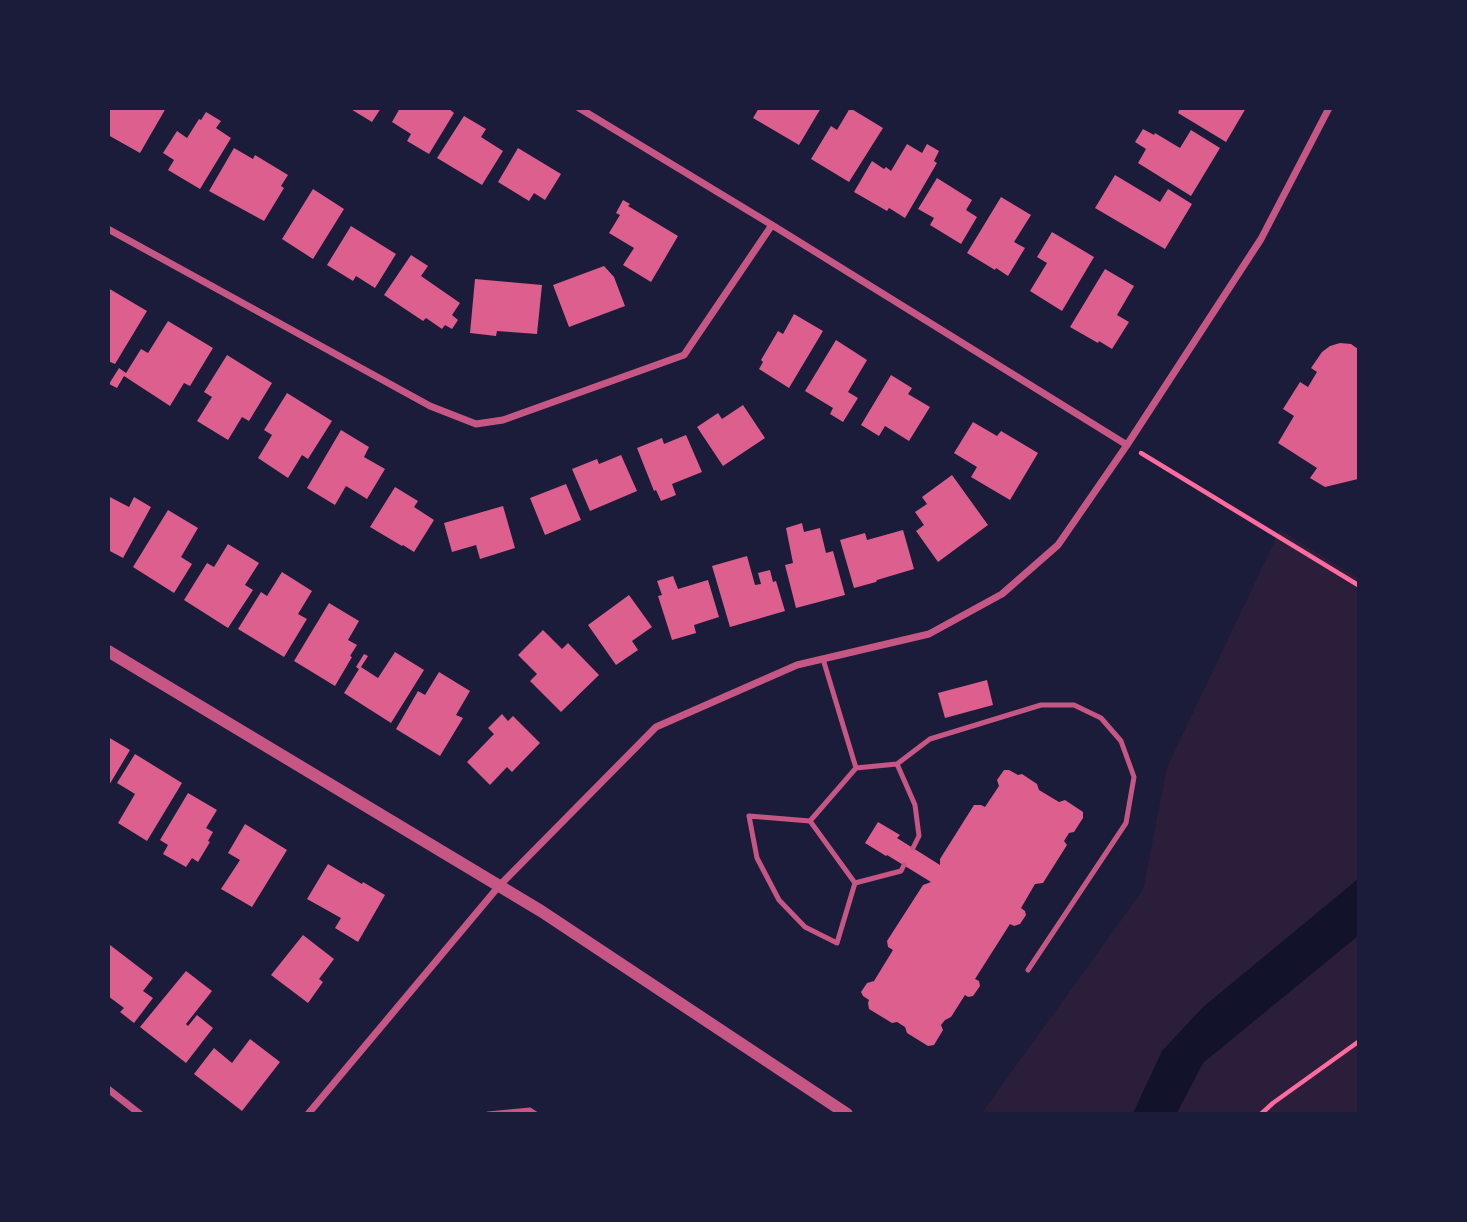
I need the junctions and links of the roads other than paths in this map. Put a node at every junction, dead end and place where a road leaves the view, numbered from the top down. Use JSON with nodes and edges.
{"nodes":[{"id":1,"x":579,"y":108,"type":"edge"},
{"id":2,"x":1329,"y":108,"type":"edge"},
{"id":3,"x":772,"y":225,"type":"junction"},
{"id":4,"x":108,"y":229,"type":"edge"},
{"id":5,"x":1127,"y":444,"type":"junction"},
{"id":6,"x":108,"y":651,"type":"edge"},
{"id":7,"x":823,"y":659,"type":"junction"},
{"id":8,"x":897,"y":764,"type":"junction"},
{"id":9,"x":856,"y":768,"type":"junction"},
{"id":10,"x":810,"y":821,"type":"junction"},
{"id":11,"x":913,"y":848,"type":"dead end"},
{"id":12,"x":904,"y":865,"type":"dead end"},
{"id":13,"x":855,"y":883,"type":"junction"},
{"id":14,"x":499,"y":886,"type":"junction"},
{"id":15,"x":1028,"y":970,"type":"dead end"},
{"id":16,"x":108,"y":1088,"type":"edge"},
{"id":17,"x":140,"y":1114,"type":"edge"},
{"id":18,"x":308,"y":1114,"type":"edge"},
{"id":19,"x":488,"y":1114,"type":"edge"},
{"id":20,"x":536,"y":1114,"type":"edge"},
{"id":21,"x":848,"y":1114,"type":"edge"}],
"edges":[{"from":1,"to":3,"type":"street"},
{"from":2,"to":5,"type":"street"},
{"from":3,"to":4,"type":"street"},
{"from":3,"to":5,"type":"street"},
{"from":5,"to":7,"type":"street"},
{"from":6,"to":14,"type":"street"},
{"from":7,"to":9,"type":"lane"},
{"from":7,"to":14,"type":"street"},
{"from":8,"to":9,"type":"lane"},
{"from":8,"to":11,"type":"lane"},
{"from":8,"to":15,"type":"lane"},
{"from":9,"to":10,"type":"lane"},
{"from":10,"to":13,"type":"lane"},
{"from":10,"to":13,"type":"lane"},
{"from":12,"to":13,"type":"lane"},
{"from":14,"to":18,"type":"street"},
{"from":14,"to":21,"type":"street"},
{"from":16,"to":17,"type":"street"},
{"from":19,"to":20,"type":"lane"}]}
